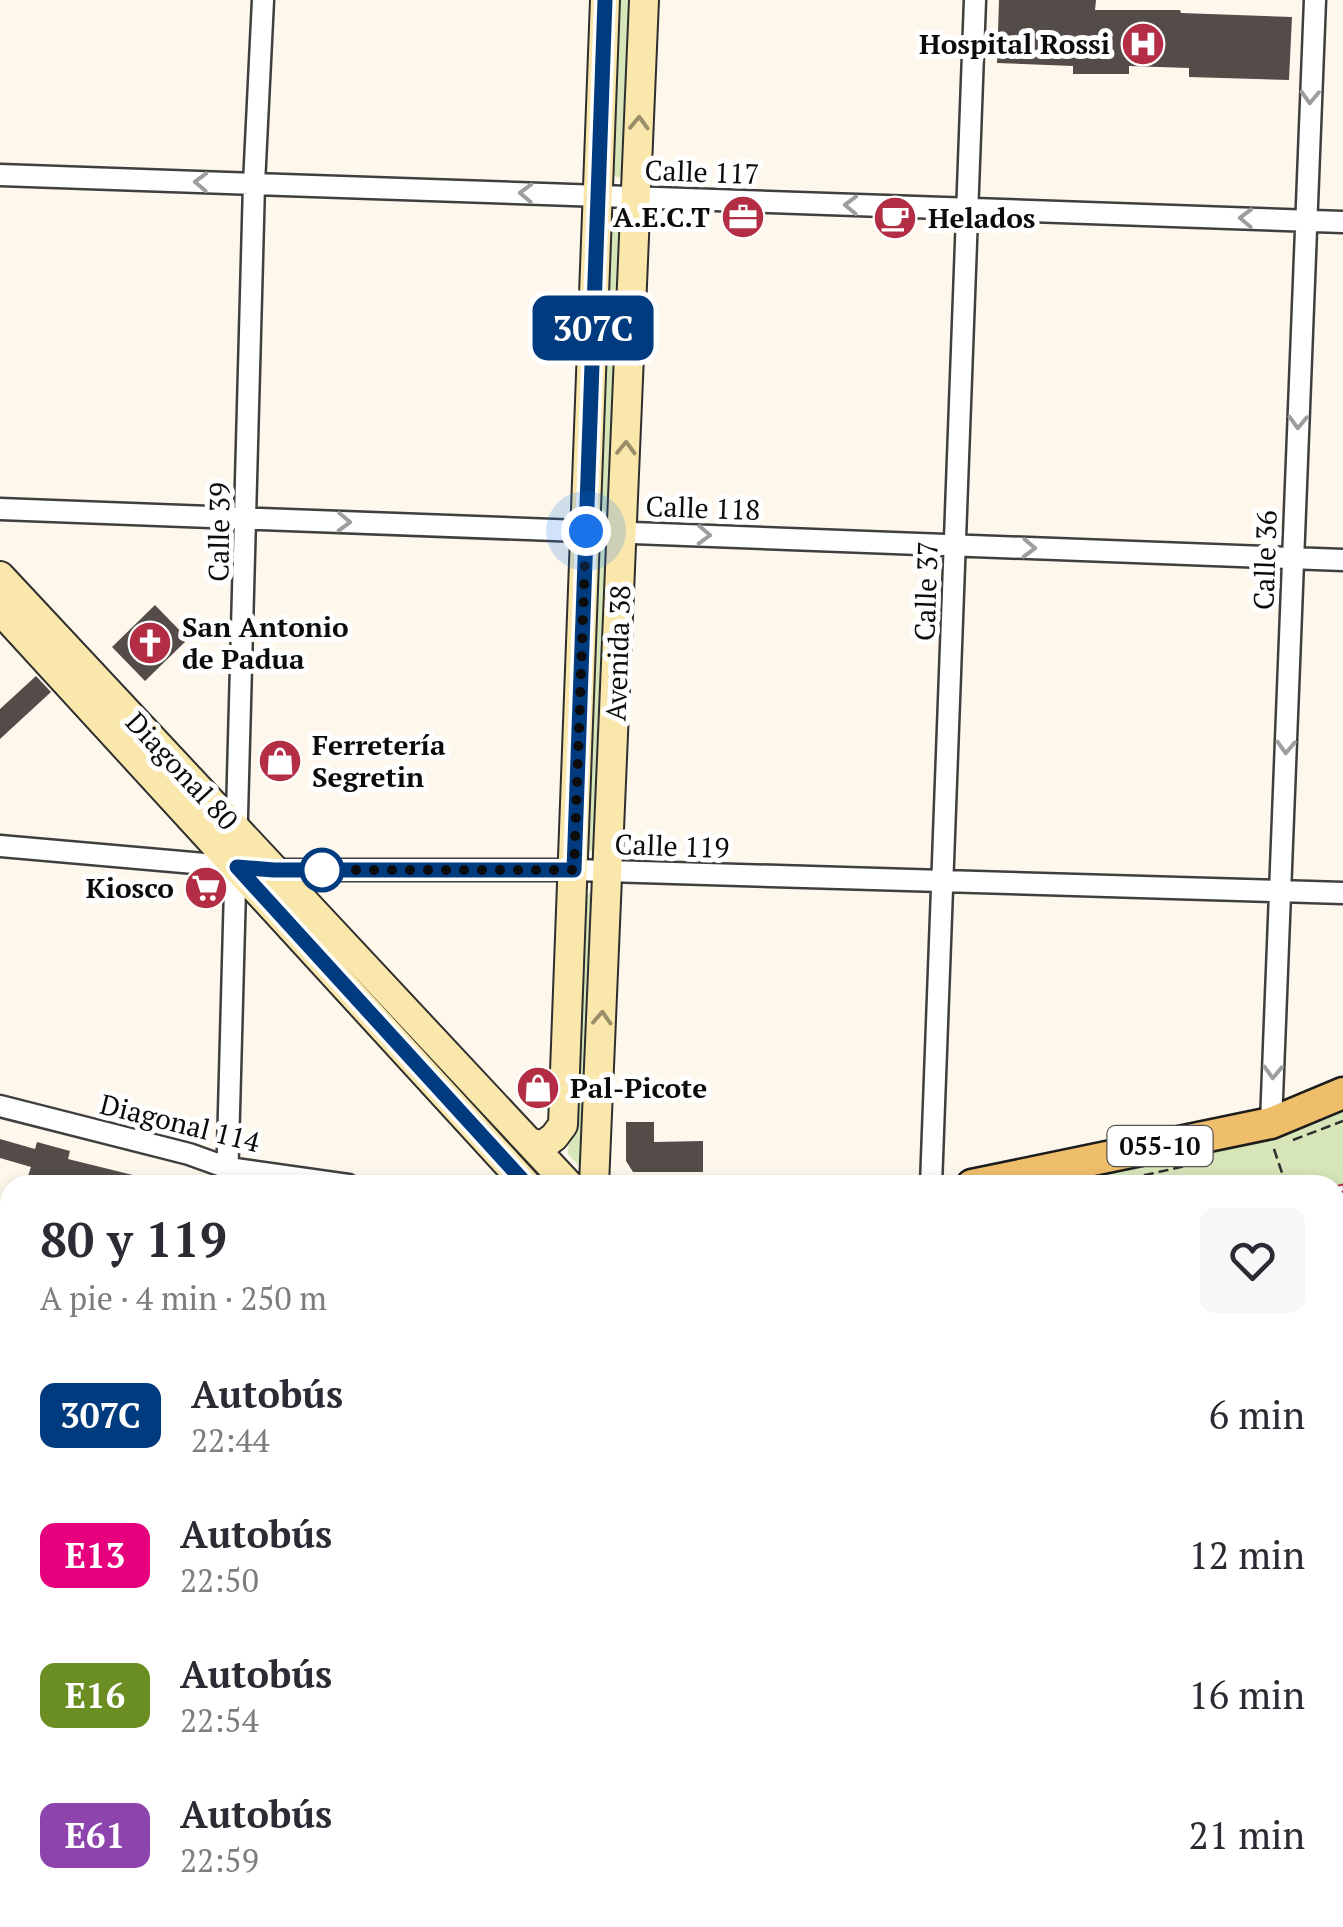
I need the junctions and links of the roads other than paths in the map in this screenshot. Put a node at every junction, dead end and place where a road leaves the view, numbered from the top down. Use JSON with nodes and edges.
{"nodes":[{"id":1,"x":264,"y":0,"type":"edge"},
{"id":2,"x":605,"y":0,"type":"edge"},
{"id":3,"x":644,"y":0,"type":"edge"},
{"id":4,"x":976,"y":0,"type":"edge"},
{"id":5,"x":1314,"y":0,"type":"edge"},
{"id":6,"x":0,"y":175,"type":"edge"},
{"id":7,"x":254,"y":184,"type":"junction"},
{"id":8,"x":598,"y":196,"type":"junction"},
{"id":9,"x":636,"y":197,"type":"junction"},
{"id":10,"x":968,"y":209,"type":"junction"},
{"id":11,"x":1306,"y":220,"type":"junction"},
{"id":12,"x":1343,"y":222,"type":"edge"},
{"id":13,"x":0,"y":509,"type":"edge"},
{"id":14,"x":247,"y":518,"type":"junction"},
{"id":15,"x":586,"y":531,"type":"junction"},
{"id":16,"x":622,"y":532,"type":"junction"},
{"id":17,"x":955,"y":545,"type":"junction"},
{"id":18,"x":1292,"y":558,"type":"junction"},
{"id":19,"x":1343,"y":560,"type":"edge"},
{"id":20,"x":0,"y":576,"type":"edge"},
{"id":21,"x":0,"y":610,"type":"edge"},
{"id":22,"x":238,"y":830,"type":"junction"},
{"id":23,"x":0,"y":846,"type":"edge"},
{"id":24,"x":237,"y":867,"type":"junction"},
{"id":25,"x":274,"y":870,"type":"junction"},
{"id":26,"x":574,"y":870,"type":"junction"},
{"id":27,"x":609,"y":871,"type":"junction"},
{"id":28,"x":942,"y":881,"type":"junction"},
{"id":29,"x":1280,"y":891,"type":"junction"},
{"id":30,"x":1343,"y":893,"type":"edge"},
{"id":31,"x":1343,"y":1093,"type":"edge"},
{"id":32,"x":0,"y":1106,"type":"edge"},
{"id":33,"x":1271,"y":1123,"type":"junction"},
{"id":34,"x":529,"y":1142,"type":"junction"},
{"id":35,"x":225,"y":1175,"type":"edge"},
{"id":36,"x":227,"y":1175,"type":"edge"},
{"id":37,"x":518,"y":1175,"type":"edge"},
{"id":38,"x":560,"y":1175,"type":"edge"},
{"id":39,"x":594,"y":1175,"type":"edge"},
{"id":40,"x":931,"y":1175,"type":"edge"},
{"id":41,"x":1020,"y":1175,"type":"edge"}],
"edges":[{"from":1,"to":7,"type":"street","name":"Calle 39"},
{"from":2,"to":8,"type":"main road","name":"Avenida 38"},
{"from":9,"to":3,"type":"main road","name":"Avenida 38","one_way":true},
{"from":4,"to":10,"type":"street","name":"Calle 37"},
{"from":5,"to":11,"type":"street","name":"Calle 36","one_way":true},
{"from":7,"to":6,"type":"street","name":"Calle 117","one_way":true},
{"from":8,"to":7,"type":"street","name":"Calle 117","one_way":true},
{"from":7,"to":14,"type":"street","name":"Calle 39"},
{"from":8,"to":9,"type":"street","name":"Calle 117"},
{"from":8,"to":15,"type":"main road","name":"Avenida 38"},
{"from":10,"to":9,"type":"street","name":"Calle 117","one_way":true},
{"from":16,"to":9,"type":"main road","name":"Avenida 38","one_way":true},
{"from":11,"to":10,"type":"street","name":"Calle 117","one_way":true},
{"from":10,"to":17,"type":"street","name":"Calle 37"},
{"from":11,"to":12,"type":"street","name":"Calle 117"},
{"from":11,"to":18,"type":"street","name":"Calle 36","one_way":true},
{"from":13,"to":14,"type":"street","name":"Calle 118"},
{"from":14,"to":15,"type":"street","name":"Calle 118","one_way":true},
{"from":14,"to":22,"type":"street","name":"Calle 39"},
{"from":15,"to":16,"type":"street","name":"Calle 118"},
{"from":15,"to":26,"type":"main road","name":"Avenida 38"},
{"from":16,"to":17,"type":"street","name":"Calle 118","one_way":true},
{"from":16,"to":27,"type":"main road","name":"Avenida 38"},
{"from":17,"to":18,"type":"street","name":"Calle 118","one_way":true},
{"from":17,"to":28,"type":"street","name":"Calle 37"},
{"from":18,"to":19,"type":"street","name":"Calle 118"},
{"from":18,"to":29,"type":"street","name":"Calle 36","one_way":true},
{"from":20,"to":22,"type":"main road","name":"Diagonal 80"},
{"from":21,"to":24,"type":"main road","name":"Diagonal 80"},
{"from":22,"to":24,"type":"street","name":"Calle 39"},
{"from":22,"to":25,"type":"main road","name":"Diagonal 80"},
{"from":23,"to":24,"type":"street","name":"Calle 119"},
{"from":24,"to":25,"type":"street","name":"Calle 119"},
{"from":24,"to":36,"type":"street","name":"Calle 39"},
{"from":24,"to":37,"type":"main road","name":"Diagonal 80"},
{"from":25,"to":26,"type":"street","name":"Calle 119"},
{"from":25,"to":34,"type":"main road","name":"Diagonal 80"},
{"from":26,"to":27,"type":"street","name":"Calle 119"},
{"from":26,"to":34,"type":"main road","name":"Avenida 38"},
{"from":27,"to":28,"type":"street","name":"Calle 119"},
{"from":39,"to":27,"type":"main road","name":"Avenida 38","one_way":true},
{"from":28,"to":29,"type":"street","name":"Calle 119"},
{"from":28,"to":40,"type":"street","name":"Calle 37"},
{"from":29,"to":30,"type":"street","name":"Calle 119"},
{"from":29,"to":33,"type":"street","name":"Calle 36","one_way":true},
{"from":31,"to":33,"type":"main road","number":"055-10"},
{"from":32,"to":35,"type":"street","name":"Diagonal 114"},
{"from":33,"to":41,"type":"main road","number":"055-10"},
{"from":34,"to":38,"type":"main road","name":"Diagonal 80"}]}
